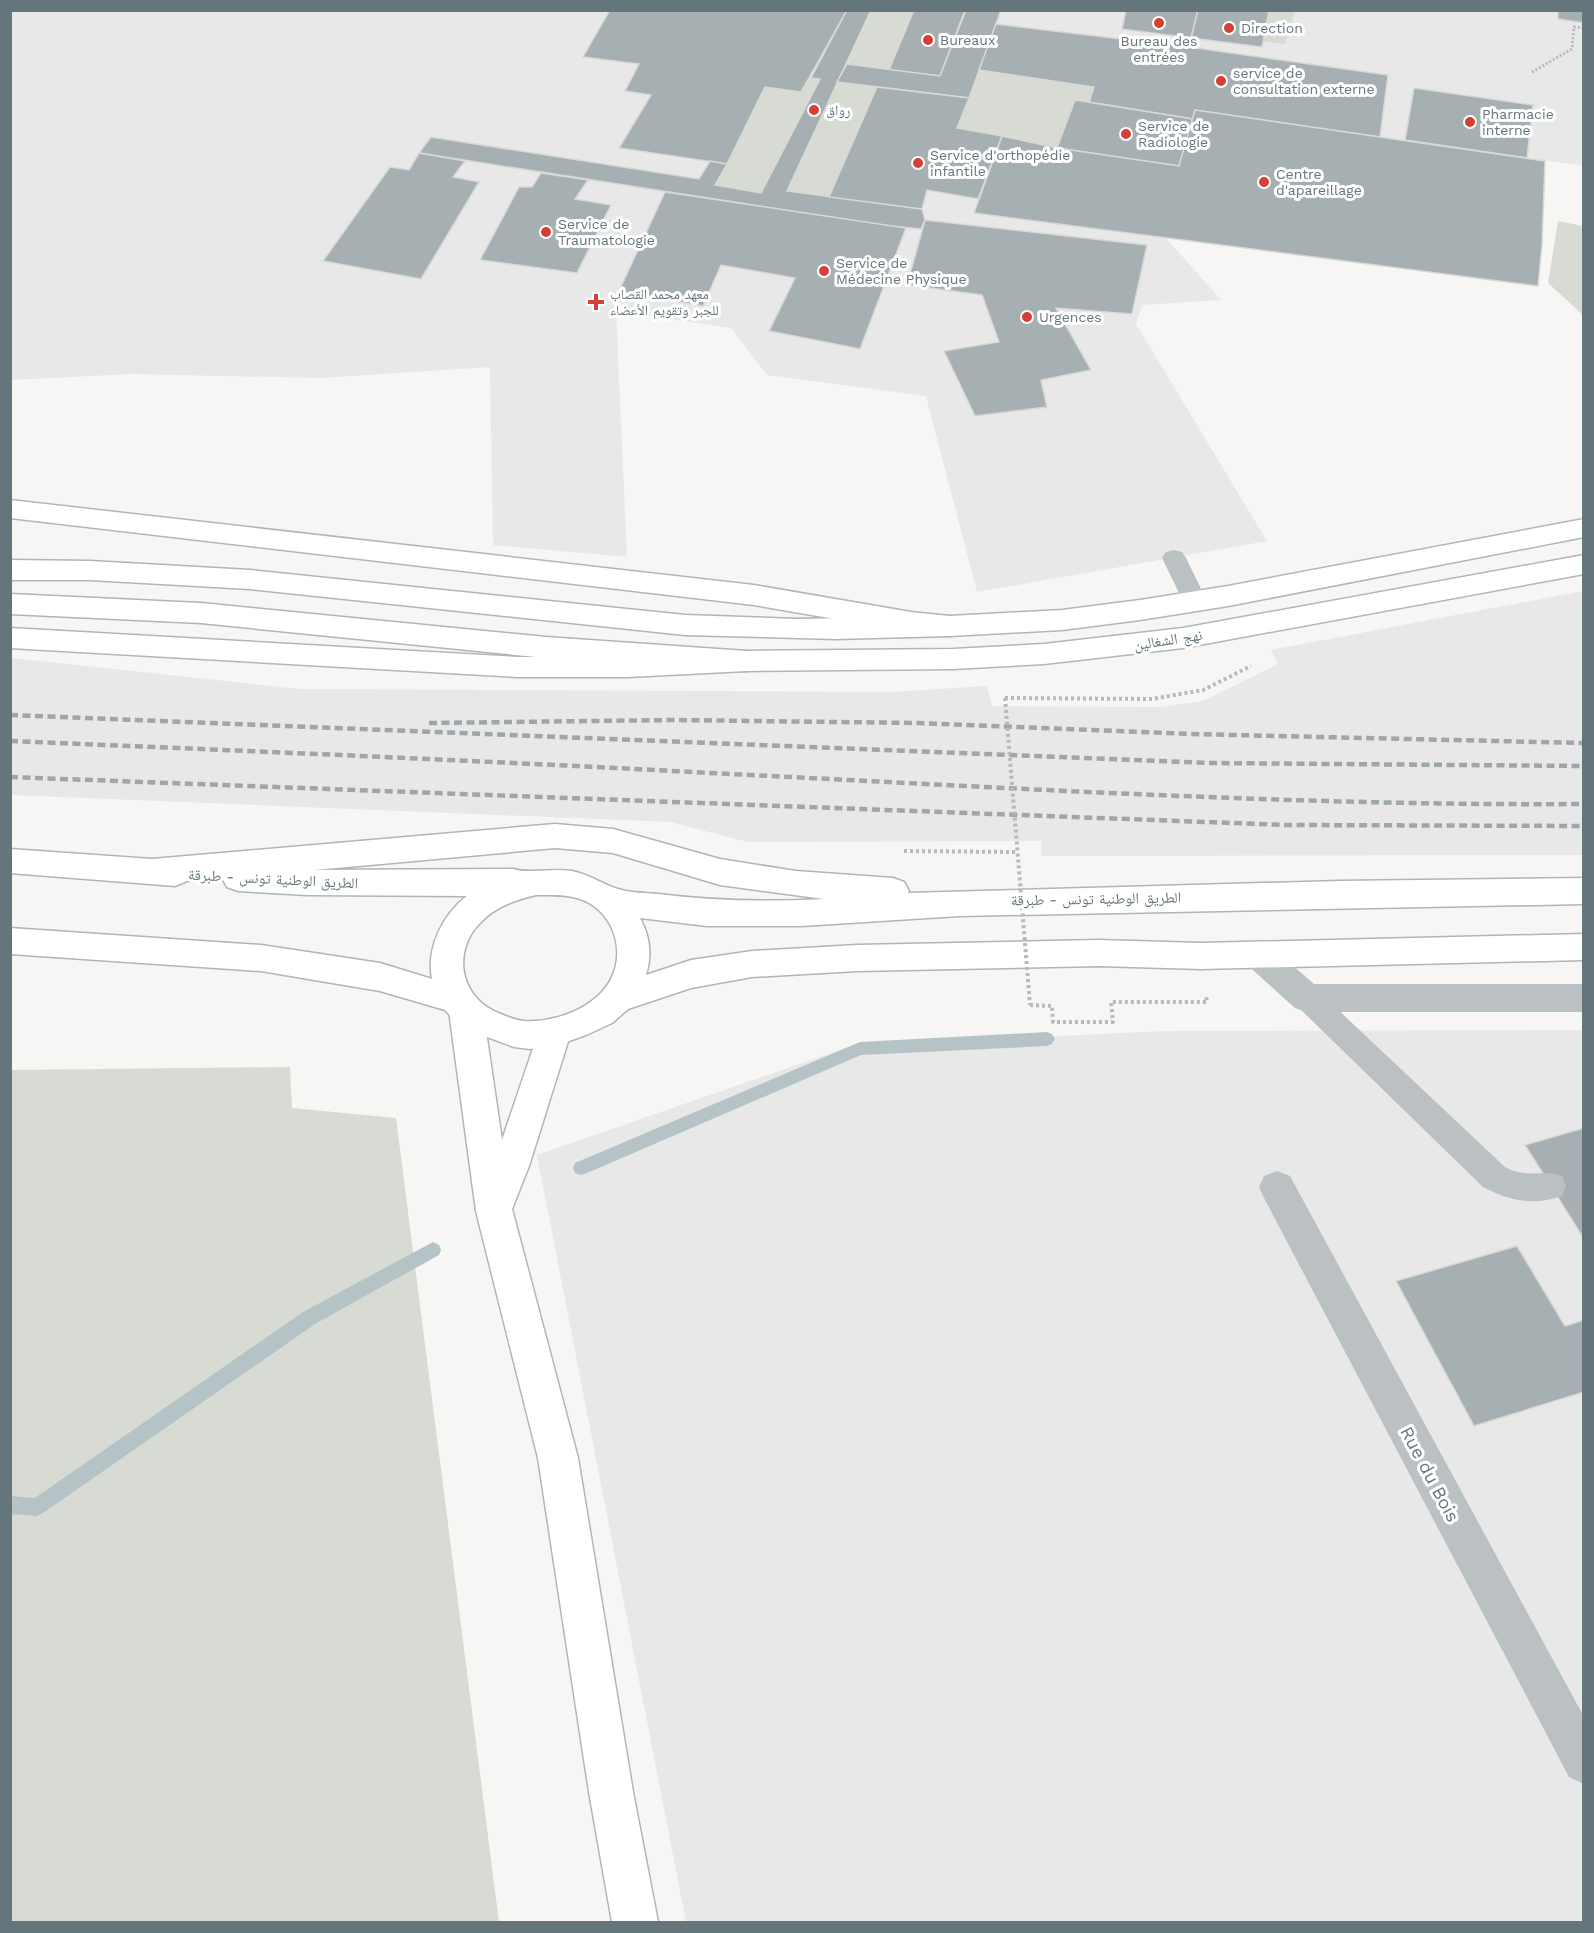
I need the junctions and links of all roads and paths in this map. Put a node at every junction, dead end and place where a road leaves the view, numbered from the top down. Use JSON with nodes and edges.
{"nodes":[{"id":1,"x":1584,"y":28,"type":"edge"},
{"id":2,"x":1532,"y":72,"type":"dead end"},
{"id":3,"x":10,"y":509,"type":"edge"},
{"id":4,"x":1584,"y":528,"type":"edge"},
{"id":5,"x":1174,"y":558,"type":"dead end"},
{"id":6,"x":1584,"y":564,"type":"edge"},
{"id":7,"x":10,"y":570,"type":"edge"},
{"id":8,"x":1195,"y":601,"type":"junction"},
{"id":9,"x":10,"y":604,"type":"edge"},
{"id":10,"x":950,"y":626,"type":"junction"},
{"id":11,"x":10,"y":638,"type":"edge"},
{"id":12,"x":747,"y":661,"type":"junction"},
{"id":13,"x":1152,"y":699,"type":"dead end"},
{"id":14,"x":893,"y":851,"type":"dead end"},
{"id":15,"x":1017,"y":852,"type":"junction"},
{"id":16,"x":10,"y":861,"type":"edge"},
{"id":17,"x":153,"y":871,"type":"junction"},
{"id":18,"x":536,"y":882,"type":"junction"},
{"id":19,"x":1584,"y":891,"type":"edge"},
{"id":20,"x":609,"y":901,"type":"junction"},
{"id":21,"x":959,"y":903,"type":"junction"},
{"id":22,"x":10,"y":941,"type":"edge"},
{"id":23,"x":1584,"y":947,"type":"edge"},
{"id":24,"x":1256,"y":953,"type":"junction"},
{"id":25,"x":1307,"y":998,"type":"junction"},
{"id":26,"x":1584,"y":998,"type":"edge"},
{"id":27,"x":616,"y":999,"type":"junction"},
{"id":28,"x":1207,"y":1002,"type":"dead end"},
{"id":29,"x":461,"y":1005,"type":"junction"},
{"id":30,"x":554,"y":1032,"type":"junction"},
{"id":31,"x":1551,"y":1186,"type":"dead end"},
{"id":32,"x":1277,"y":1187,"type":"dead end"},
{"id":33,"x":494,"y":1210,"type":"junction"},
{"id":34,"x":1584,"y":1762,"type":"edge"},
{"id":35,"x":635,"y":1923,"type":"edge"}],
"edges":[{"from":1,"to":2,"type":"path"},
{"from":3,"to":10,"type":"main road"},
{"from":4,"to":8,"type":"main road"},
{"from":5,"to":8,"type":"lane"},
{"from":6,"to":12,"type":"main road","name":"نهج الشغالين"},
{"from":7,"to":10,"type":"main road"},
{"from":8,"to":10,"type":"main road"},
{"from":9,"to":12,"type":"main road"},
{"from":11,"to":12,"type":"main road"},
{"from":13,"to":15,"type":"path","bridge":true},
{"from":14,"to":15,"type":"path"},
{"from":15,"to":28,"type":"path","bridge":true},
{"from":16,"to":17,"type":"main road","name":"الطريق الوطنية تونس - طبرقة"},
{"from":17,"to":18,"type":"main road","name":"الطريق الوطنية تونس - طبرقة"},
{"from":17,"to":21,"type":"main road"},
{"from":18,"to":20,"type":"main road"},
{"from":18,"to":29,"type":"main road"},
{"from":19,"to":21,"type":"main road","name":"الطريق الوطنية تونس - طبرقة"},
{"from":20,"to":21,"type":"main road","name":"الطريق الوطنية تونس - طبرقة"},
{"from":20,"to":27,"type":"main road"},
{"from":22,"to":29,"type":"main road"},
{"from":23,"to":24,"type":"main road"},
{"from":24,"to":25,"type":"street"},
{"from":24,"to":27,"type":"main road"},
{"from":25,"to":26,"type":"street"},
{"from":25,"to":31,"type":"lane"},
{"from":27,"to":30,"type":"main road"},
{"from":29,"to":30,"type":"main road"},
{"from":29,"to":33,"type":"main road"},
{"from":30,"to":33,"type":"main road"},
{"from":32,"to":34,"type":"street","name":"Rue du Bois"},
{"from":33,"to":35,"type":"main road"}]}
